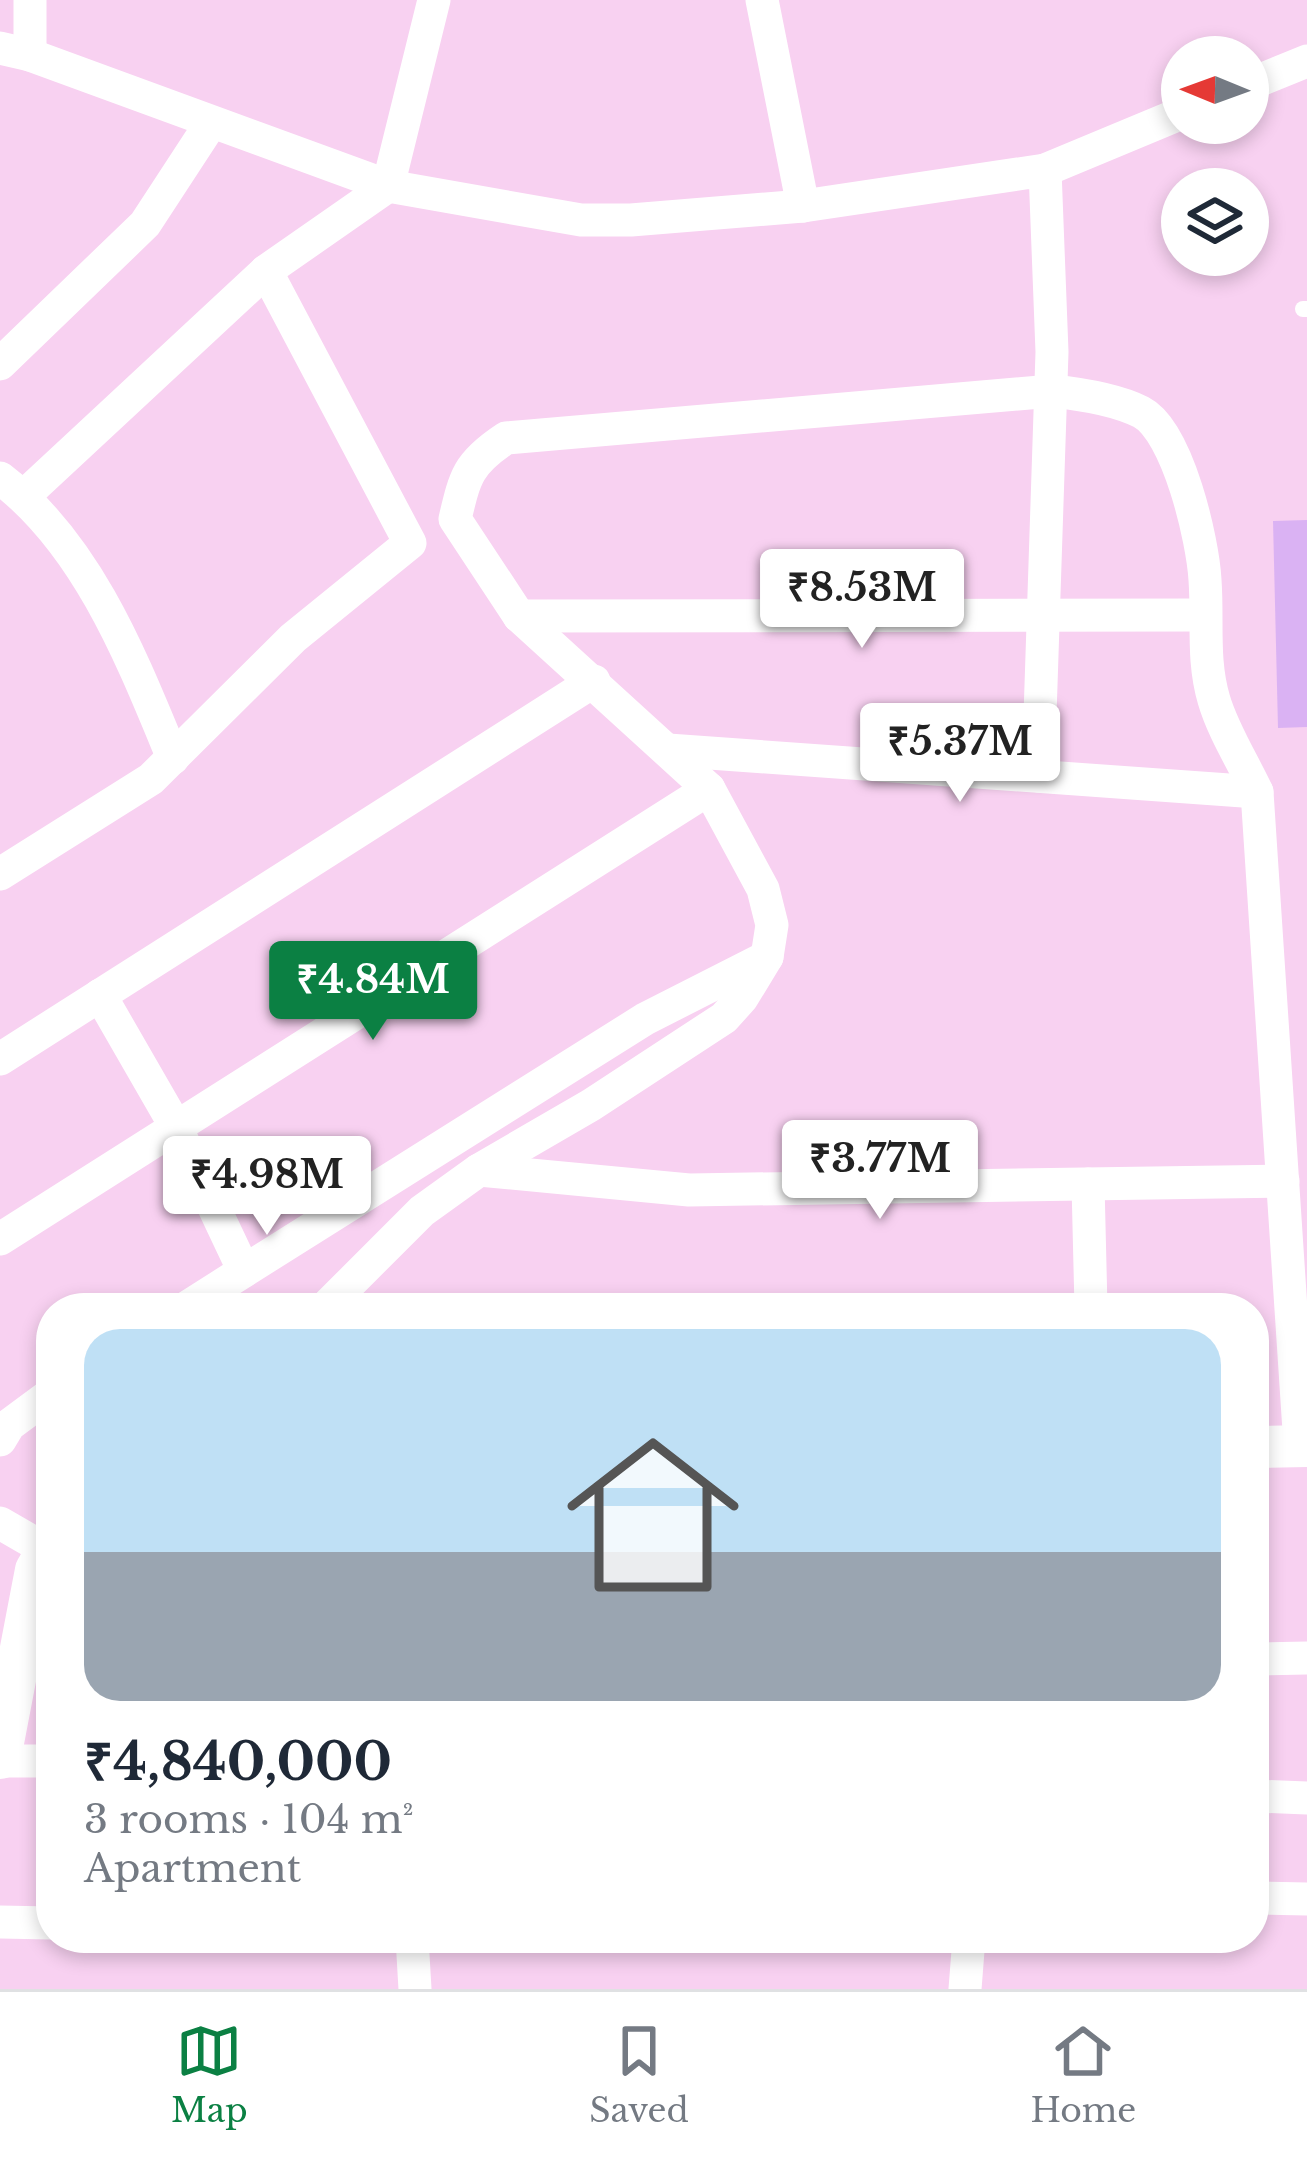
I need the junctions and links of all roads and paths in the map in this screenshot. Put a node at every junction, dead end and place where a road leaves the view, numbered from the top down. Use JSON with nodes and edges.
{"nodes":[{"id":1,"x":30,"y":0,"type":"edge"},
{"id":2,"x":434,"y":0,"type":"edge"},
{"id":3,"x":762,"y":0,"type":"edge"},
{"id":4,"x":15,"y":52,"type":"edge"},
{"id":5,"x":1307,"y":61,"type":"edge"},
{"id":6,"x":1269,"y":76,"type":"edge"},
{"id":7,"x":1161,"y":121,"type":"edge"},
{"id":8,"x":211,"y":123,"type":"junction"},
{"id":9,"x":1045,"y":170,"type":"junction"},
{"id":10,"x":388,"y":186,"type":"junction"},
{"id":11,"x":803,"y":206,"type":"junction"},
{"id":12,"x":266,"y":271,"type":"junction"},
{"id":13,"x":0,"y":364,"type":"edge"},
{"id":14,"x":1052,"y":391,"type":"junction"},
{"id":15,"x":12,"y":487,"type":"edge"},
{"id":16,"x":455,"y":519,"type":"junction"},
{"id":17,"x":410,"y":543,"type":"junction"},
{"id":18,"x":1205,"y":615,"type":"junction"},
{"id":19,"x":519,"y":616,"type":"junction"},
{"id":20,"x":1041,"y":616,"type":"junction"},
{"id":21,"x":594,"y":681,"type":"junction"},
{"id":22,"x":668,"y":750,"type":"junction"},
{"id":23,"x":173,"y":758,"type":"junction"},
{"id":24,"x":1038,"y":776,"type":"junction"},
{"id":25,"x":709,"y":789,"type":"junction"},
{"id":26,"x":1257,"y":792,"type":"junction"},
{"id":27,"x":0,"y":874,"type":"edge"},
{"id":28,"x":767,"y":957,"type":"junction"},
{"id":29,"x":100,"y":995,"type":"junction"},
{"id":30,"x":0,"y":1059,"type":"edge"},
{"id":31,"x":176,"y":1127,"type":"junction"},
{"id":32,"x":479,"y":1170,"type":"junction"},
{"id":33,"x":1283,"y":1181,"type":"junction"},
{"id":34,"x":1088,"y":1184,"type":"junction"},
{"id":35,"x":0,"y":1239,"type":"edge"},
{"id":36,"x":244,"y":1271,"type":"junction"},
{"id":37,"x":210,"y":1293,"type":"edge"},
{"id":38,"x":340,"y":1293,"type":"edge"},
{"id":39,"x":1090,"y":1293,"type":"edge"},
{"id":40,"x":36,"y":1405,"type":"edge"},
{"id":41,"x":0,"y":1440,"type":"edge"},
{"id":42,"x":1303,"y":1446,"type":"edge"},
{"id":43,"x":1269,"y":1447,"type":"edge"},
{"id":44,"x":0,"y":1523,"type":"edge"},
{"id":45,"x":36,"y":1540,"type":"edge"},
{"id":46,"x":36,"y":1581,"type":"edge"},
{"id":47,"x":1307,"y":1658,"type":"edge"},
{"id":48,"x":1269,"y":1659,"type":"edge"},
{"id":49,"x":0,"y":1759,"type":"edge"},
{"id":50,"x":36,"y":1760,"type":"edge"},
{"id":51,"x":1269,"y":1797,"type":"edge"},
{"id":52,"x":1307,"y":1798,"type":"edge"},
{"id":53,"x":1269,"y":1898,"type":"edge"},
{"id":54,"x":1307,"y":1899,"type":"edge"},
{"id":55,"x":0,"y":1922,"type":"edge"},
{"id":56,"x":36,"y":1923,"type":"edge"},
{"id":57,"x":413,"y":1953,"type":"edge"},
{"id":58,"x":968,"y":1953,"type":"edge"},
{"id":59,"x":415,"y":1989,"type":"edge"},
{"id":60,"x":965,"y":1989,"type":"edge"}],
"edges":[{"from":1,"to":4,"type":"street"},
{"from":2,"to":10,"type":"street"},
{"from":3,"to":11,"type":"street"},
{"from":4,"to":8,"type":"street"},
{"from":5,"to":6,"type":"street"},
{"from":7,"to":9,"type":"street"},
{"from":8,"to":10,"type":"street"},
{"from":8,"to":13,"type":"street"},
{"from":9,"to":11,"type":"street"},
{"from":9,"to":14,"type":"street"},
{"from":10,"to":11,"type":"street"},
{"from":10,"to":12,"type":"street"},
{"from":12,"to":15,"type":"street"},
{"from":12,"to":17,"type":"street"},
{"from":14,"to":16,"type":"street"},
{"from":14,"to":18,"type":"street"},
{"from":14,"to":20,"type":"street"},
{"from":15,"to":23,"type":"street"},
{"from":16,"to":17,"type":"street"},
{"from":16,"to":19,"type":"street"},
{"from":17,"to":23,"type":"street"},
{"from":18,"to":20,"type":"street"},
{"from":18,"to":26,"type":"street"},
{"from":19,"to":20,"type":"street"},
{"from":19,"to":21,"type":"street"},
{"from":20,"to":24,"type":"street"},
{"from":21,"to":22,"type":"street"},
{"from":21,"to":29,"type":"street"},
{"from":22,"to":24,"type":"street"},
{"from":22,"to":25,"type":"street"},
{"from":23,"to":27,"type":"street"},
{"from":24,"to":26,"type":"street"},
{"from":25,"to":28,"type":"street"},
{"from":25,"to":31,"type":"street"},
{"from":26,"to":33,"type":"street"},
{"from":28,"to":32,"type":"street"},
{"from":28,"to":36,"type":"street"},
{"from":29,"to":30,"type":"street"},
{"from":29,"to":31,"type":"street"},
{"from":31,"to":35,"type":"street"},
{"from":31,"to":36,"type":"street"},
{"from":32,"to":34,"type":"street"},
{"from":32,"to":38,"type":"street"},
{"from":33,"to":34,"type":"street"},
{"from":33,"to":42,"type":"street"},
{"from":34,"to":39,"type":"street"},
{"from":36,"to":37,"type":"street"},
{"from":40,"to":41,"type":"street"},
{"from":42,"to":43,"type":"street"},
{"from":44,"to":45,"type":"street"},
{"from":46,"to":49,"type":"street"},
{"from":47,"to":48,"type":"street"},
{"from":49,"to":50,"type":"street"},
{"from":51,"to":52,"type":"street"},
{"from":53,"to":54,"type":"street"},
{"from":55,"to":56,"type":"street"},
{"from":57,"to":59,"type":"street"},
{"from":58,"to":60,"type":"street"}]}
